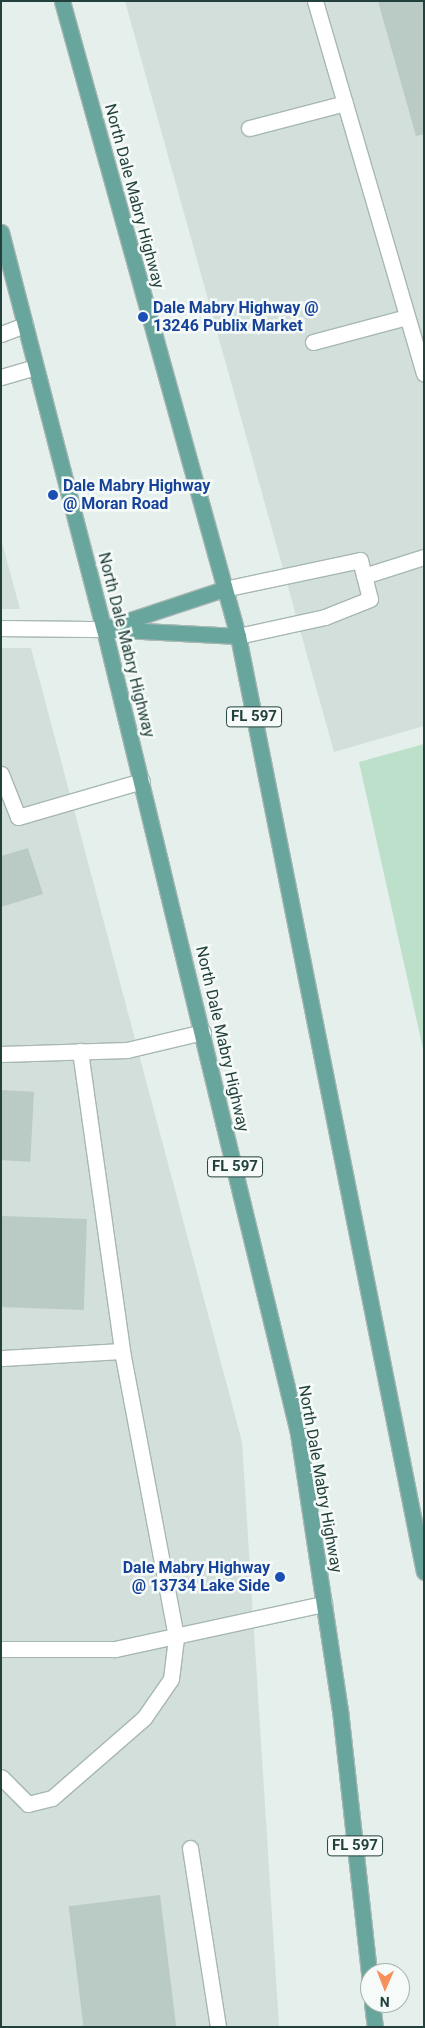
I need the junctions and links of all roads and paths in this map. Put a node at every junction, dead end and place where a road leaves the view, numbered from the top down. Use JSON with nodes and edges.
{"nodes":[{"id":1,"x":62,"y":1,"type":"edge"},
{"id":2,"x":315,"y":1,"type":"edge"},
{"id":3,"x":345,"y":103,"type":"junction"},
{"id":4,"x":249,"y":128,"type":"dead end"},
{"id":5,"x":1,"y":232,"type":"edge"},
{"id":6,"x":408,"y":317,"type":"junction"},
{"id":7,"x":25,"y":325,"type":"junction"},
{"id":8,"x":1,"y":334,"type":"edge"},
{"id":9,"x":313,"y":342,"type":"dead end"},
{"id":10,"x":36,"y":367,"type":"junction"},
{"id":11,"x":424,"y":373,"type":"edge"},
{"id":12,"x":1,"y":376,"type":"edge"},
{"id":13,"x":424,"y":557,"type":"edge"},
{"id":14,"x":364,"y":576,"type":"junction"},
{"id":15,"x":224,"y":589,"type":"junction"},
{"id":16,"x":1,"y":628,"type":"edge"},
{"id":17,"x":104,"y":628,"type":"junction"},
{"id":18,"x":238,"y":636,"type":"junction"},
{"id":19,"x":1,"y":774,"type":"edge"},
{"id":20,"x":142,"y":781,"type":"junction"},
{"id":21,"x":203,"y":1032,"type":"junction"},
{"id":22,"x":80,"y":1051,"type":"junction"},
{"id":23,"x":1,"y":1054,"type":"edge"},
{"id":24,"x":122,"y":1351,"type":"junction"},
{"id":25,"x":1,"y":1358,"type":"edge"},
{"id":26,"x":424,"y":1572,"type":"edge"},
{"id":27,"x":324,"y":1604,"type":"junction"},
{"id":28,"x":176,"y":1638,"type":"junction"},
{"id":29,"x":1,"y":1649,"type":"edge"},
{"id":30,"x":1,"y":1777,"type":"edge"},
{"id":31,"x":190,"y":1848,"type":"dead end"},
{"id":32,"x":368,"y":1963,"type":"edge"},
{"id":33,"x":373,"y":2013,"type":"edge"},
{"id":34,"x":218,"y":2027,"type":"edge"},
{"id":35,"x":375,"y":2027,"type":"edge"}],
"edges":[{"from":1,"to":15,"type":"main road","name":"North Dale Mabry Highway","number":"FL 597"},
{"from":2,"to":3,"type":"street"},
{"from":3,"to":4,"type":"street"},
{"from":3,"to":6,"type":"street"},
{"from":5,"to":7,"type":"main road","name":"North Dale Mabry Highway","number":"FL 597"},
{"from":6,"to":9,"type":"street"},
{"from":6,"to":11,"type":"street"},
{"from":7,"to":8,"type":"street"},
{"from":7,"to":10,"type":"main road","name":"North Dale Mabry Highway","number":"FL 597"},
{"from":10,"to":12,"type":"street"},
{"from":10,"to":17,"type":"main road","name":"North Dale Mabry Highway","number":"FL 597"},
{"from":13,"to":14,"type":"street"},
{"from":14,"to":15,"type":"street"},
{"from":14,"to":18,"type":"street"},
{"from":15,"to":17,"type":"main road"},
{"from":15,"to":18,"type":"main road","name":"North Dale Mabry Highway","number":"FL 597"},
{"from":16,"to":17,"type":"street"},
{"from":17,"to":18,"type":"main road"},
{"from":17,"to":20,"type":"main road","name":"North Dale Mabry Highway","number":"FL 597"},
{"from":18,"to":26,"type":"main road","name":"North Dale Mabry Highway","number":"FL 597"},
{"from":19,"to":20,"type":"street"},
{"from":20,"to":21,"type":"main road","name":"North Dale Mabry Highway","number":"FL 597"},
{"from":21,"to":22,"type":"street"},
{"from":21,"to":27,"type":"main road","name":"North Dale Mabry Highway","number":"FL 597"},
{"from":22,"to":23,"type":"street"},
{"from":22,"to":24,"type":"street"},
{"from":24,"to":25,"type":"street"},
{"from":24,"to":28,"type":"street"},
{"from":27,"to":28,"type":"street"},
{"from":27,"to":32,"type":"main road","name":"North Dale Mabry Highway","number":"FL 597"},
{"from":28,"to":29,"type":"street"},
{"from":28,"to":30,"type":"street"},
{"from":31,"to":34,"type":"street"},
{"from":33,"to":35,"type":"main road"}]}
